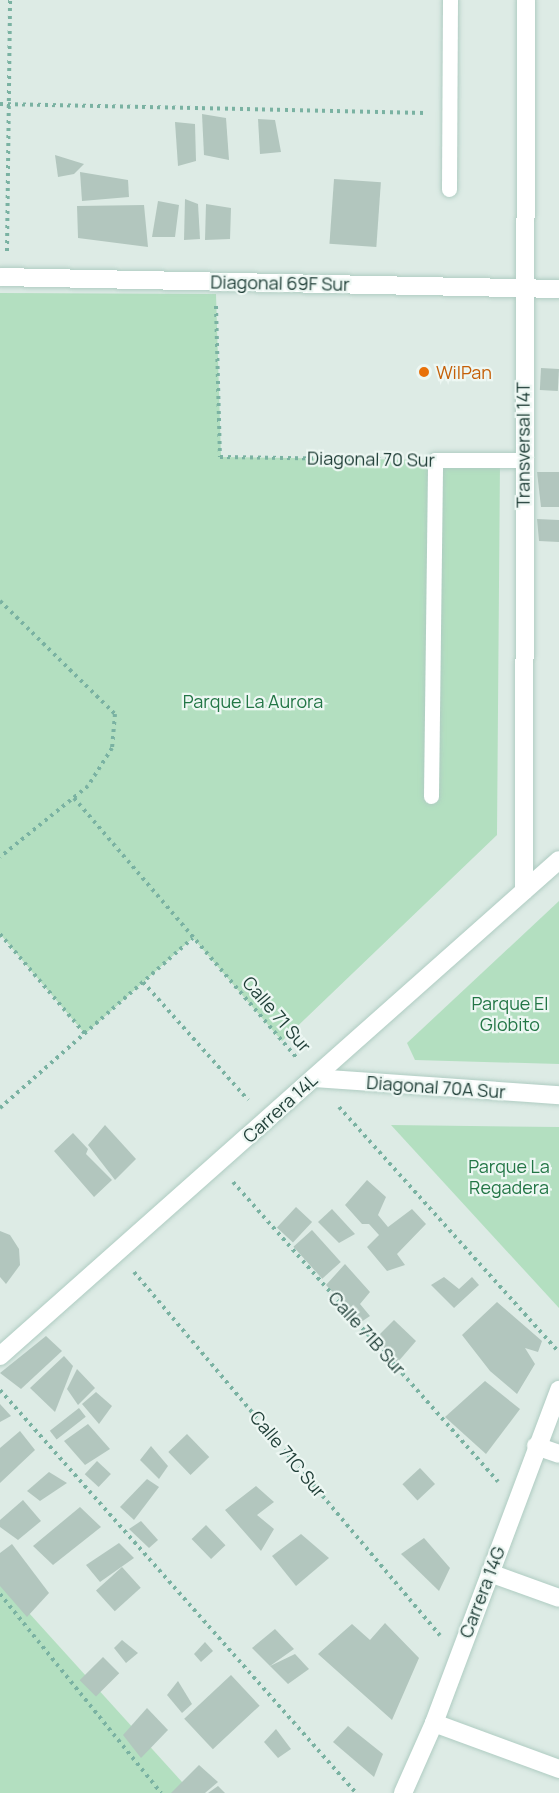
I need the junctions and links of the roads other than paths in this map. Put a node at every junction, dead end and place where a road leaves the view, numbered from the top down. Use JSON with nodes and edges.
{"nodes":[{"id":1,"x":450,"y":0,"type":"edge"},
{"id":2,"x":526,"y":0,"type":"edge"},
{"id":3,"x":449,"y":189,"type":"dead end"},
{"id":4,"x":3,"y":277,"type":"edge"},
{"id":5,"x":524,"y":288,"type":"junction"},
{"id":6,"x":559,"y":289,"type":"edge"},
{"id":7,"x":522,"y":460,"type":"junction"},
{"id":8,"x":431,"y":796,"type":"dead end"},
{"id":9,"x":559,"y":860,"type":"edge"},
{"id":10,"x":524,"y":891,"type":"junction"},
{"id":11,"x":314,"y":1078,"type":"junction"},
{"id":12,"x":559,"y":1095,"type":"edge"},
{"id":13,"x":0,"y":1356,"type":"edge"},
{"id":14,"x":559,"y":1390,"type":"edge"},
{"id":15,"x":536,"y":1446,"type":"junction"},
{"id":16,"x":559,"y":1454,"type":"edge"},
{"id":17,"x":490,"y":1573,"type":"junction"},
{"id":18,"x":559,"y":1598,"type":"edge"},
{"id":19,"x":434,"y":1723,"type":"junction"},
{"id":20,"x":559,"y":1769,"type":"edge"},
{"id":21,"x":403,"y":1793,"type":"edge"}],
"edges":[{"from":1,"to":3,"type":"lane"},
{"from":2,"to":5,"type":"street","name":"Transversal 14T"},
{"from":4,"to":5,"type":"street","name":"Diagonal 69F Sur"},
{"from":5,"to":6,"type":"street","name":"Diagonal 69F Sur"},
{"from":5,"to":7,"type":"street","name":"Transversal 14T"},
{"from":7,"to":8,"type":"lane","name":"Diagonal 70 Sur"},
{"from":7,"to":10,"type":"street","name":"Transversal 14T"},
{"from":9,"to":10,"type":"street","name":"Carrera 14L"},
{"from":10,"to":11,"type":"street","name":"Carrera 14L"},
{"from":11,"to":12,"type":"street","name":"Diagonal 70A Sur"},
{"from":11,"to":13,"type":"street","name":"Carrera 14L"},
{"from":14,"to":15,"type":"street","name":"Carrera 14G"},
{"from":15,"to":16,"type":"street"},
{"from":15,"to":17,"type":"street","name":"Carrera 14G"},
{"from":17,"to":18,"type":"street"},
{"from":17,"to":19,"type":"street","name":"Carrera 14G"},
{"from":19,"to":20,"type":"street"},
{"from":19,"to":21,"type":"street","name":"Carrera 14G"}]}
